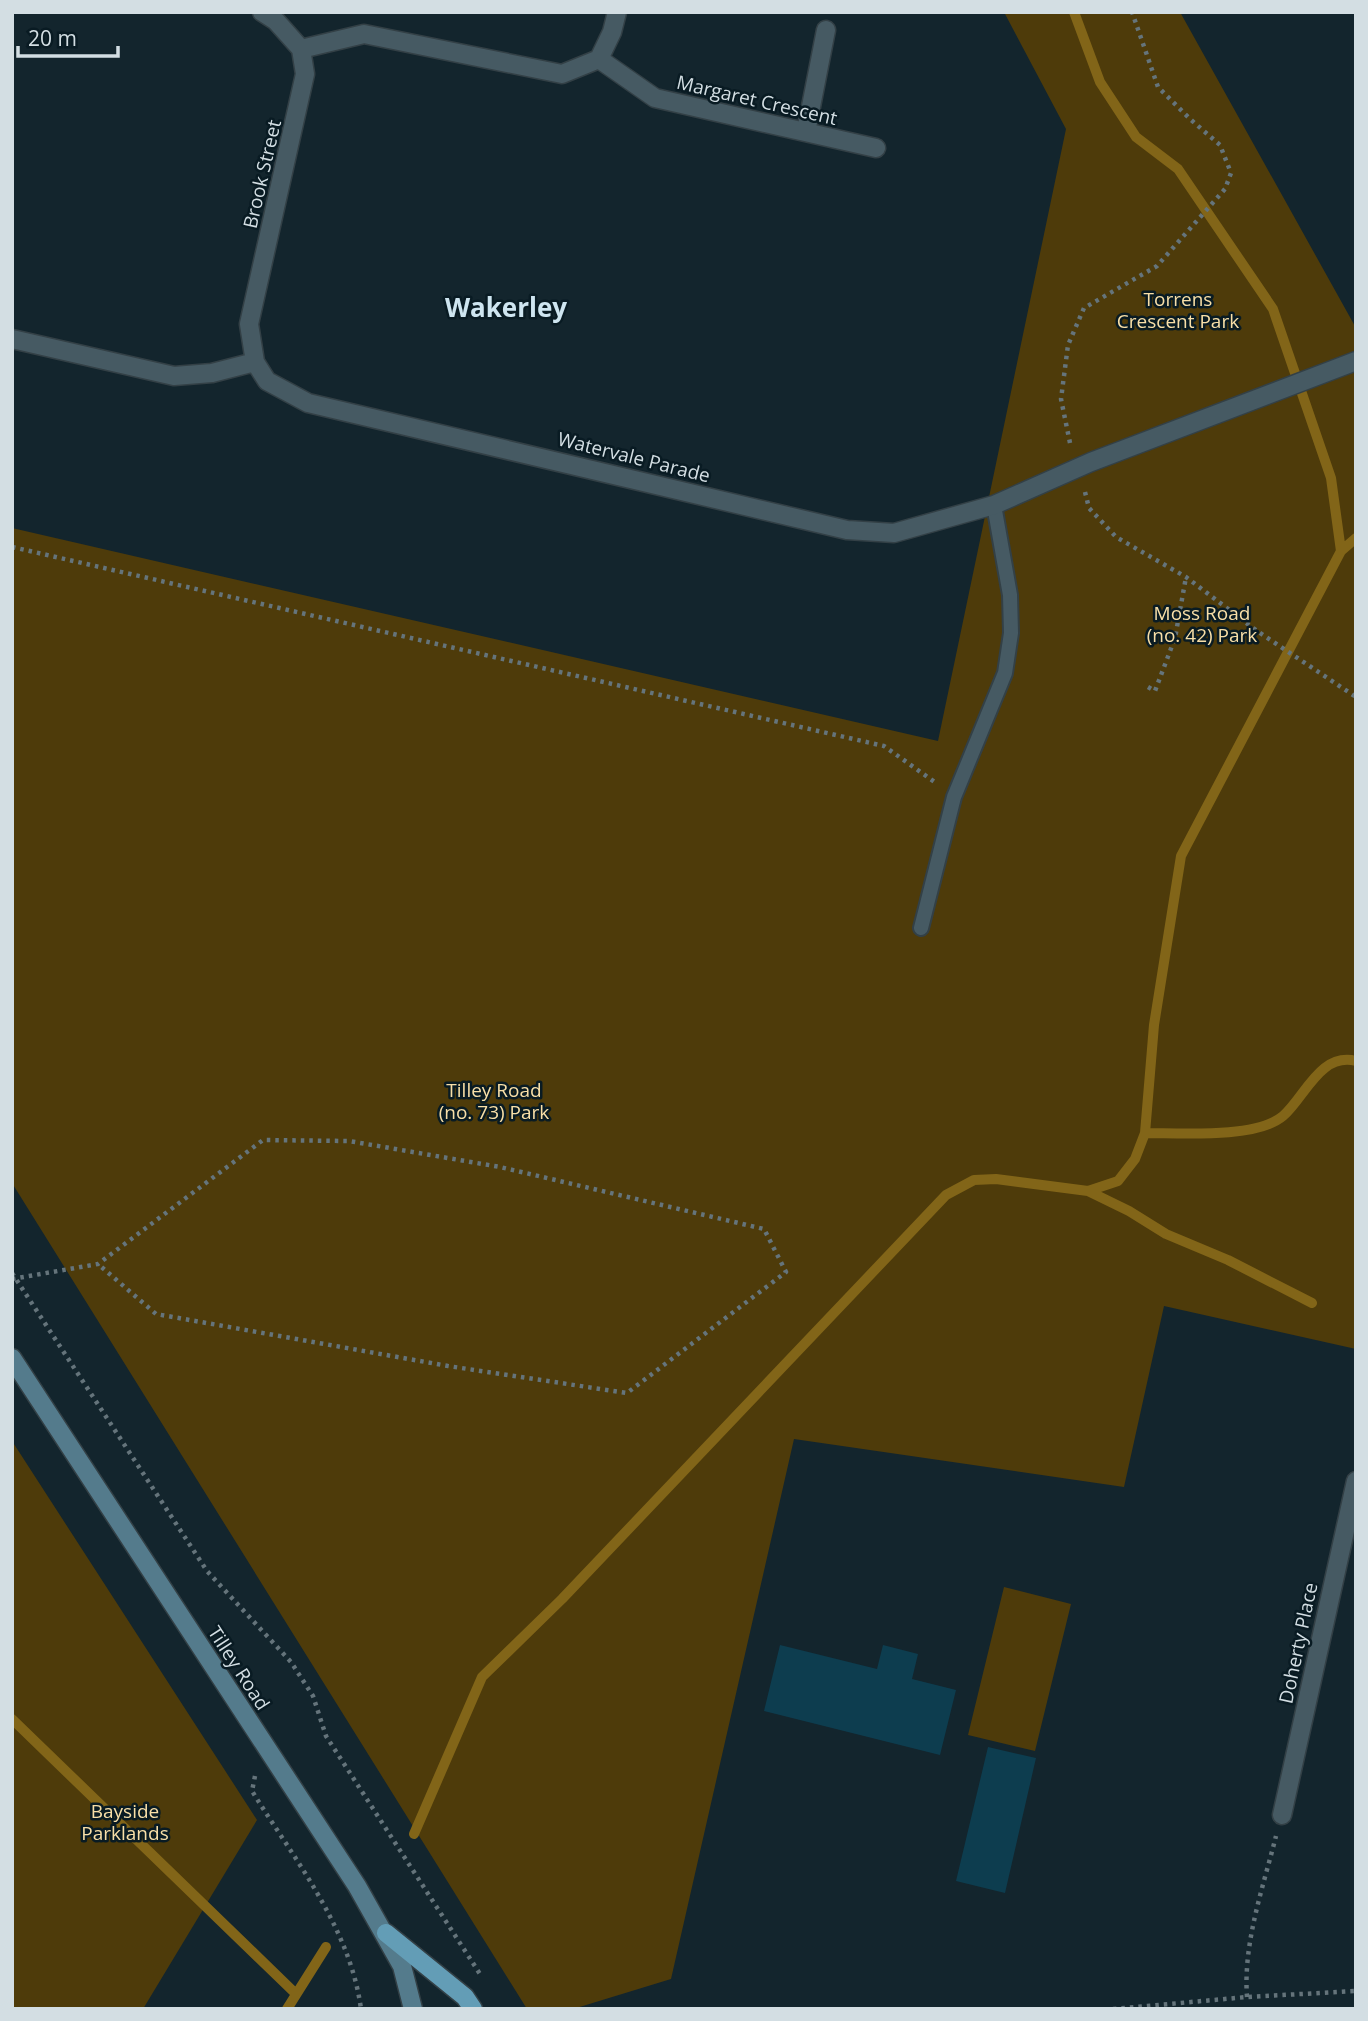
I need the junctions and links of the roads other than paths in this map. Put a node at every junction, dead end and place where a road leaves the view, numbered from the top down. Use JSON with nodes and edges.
{"nodes":[{"id":1,"x":262,"y":12,"type":"edge"},
{"id":2,"x":617,"y":12,"type":"edge"},
{"id":3,"x":826,"y":30,"type":"dead end"},
{"id":4,"x":301,"y":50,"type":"junction"},
{"id":5,"x":599,"y":59,"type":"junction"},
{"id":6,"x":806,"y":132,"type":"junction"},
{"id":7,"x":876,"y":148,"type":"dead end"},
{"id":8,"x":12,"y":339,"type":"edge"},
{"id":9,"x":255,"y":362,"type":"junction"},
{"id":10,"x":1353,"y":363,"type":"edge"},
{"id":11,"x":994,"y":505,"type":"junction"},
{"id":12,"x":921,"y":928,"type":"dead end"},
{"id":13,"x":12,"y":1358,"type":"edge"},
{"id":14,"x":1356,"y":1481,"type":"edge"},
{"id":15,"x":1282,"y":1815,"type":"road end"},
{"id":16,"x":386,"y":1933,"type":"junction"},
{"id":17,"x":413,"y":2009,"type":"edge"},
{"id":18,"x":473,"y":2009,"type":"edge"}],
"edges":[{"from":1,"to":4,"type":"street"},
{"from":2,"to":5,"type":"street"},
{"from":3,"to":6,"type":"street"},
{"from":4,"to":5,"type":"street"},
{"from":4,"to":9,"type":"street","name":"Brook Street"},
{"from":5,"to":6,"type":"street","name":"Margaret Crescent"},
{"from":6,"to":7,"type":"street","name":"Margaret Crescent"},
{"from":8,"to":9,"type":"street"},
{"from":9,"to":11,"type":"street","name":"Watervale Parade"},
{"from":10,"to":11,"type":"street","name":"Watervale Parade"},
{"from":11,"to":12,"type":"lane"},
{"from":13,"to":16,"type":"main road","name":"Tilley Road"},
{"from":14,"to":15,"type":"street","name":"Doherty Place"},
{"from":16,"to":17,"type":"main road","name":"Tilley Road"},
{"from":16,"to":18,"type":"main road"}]}
